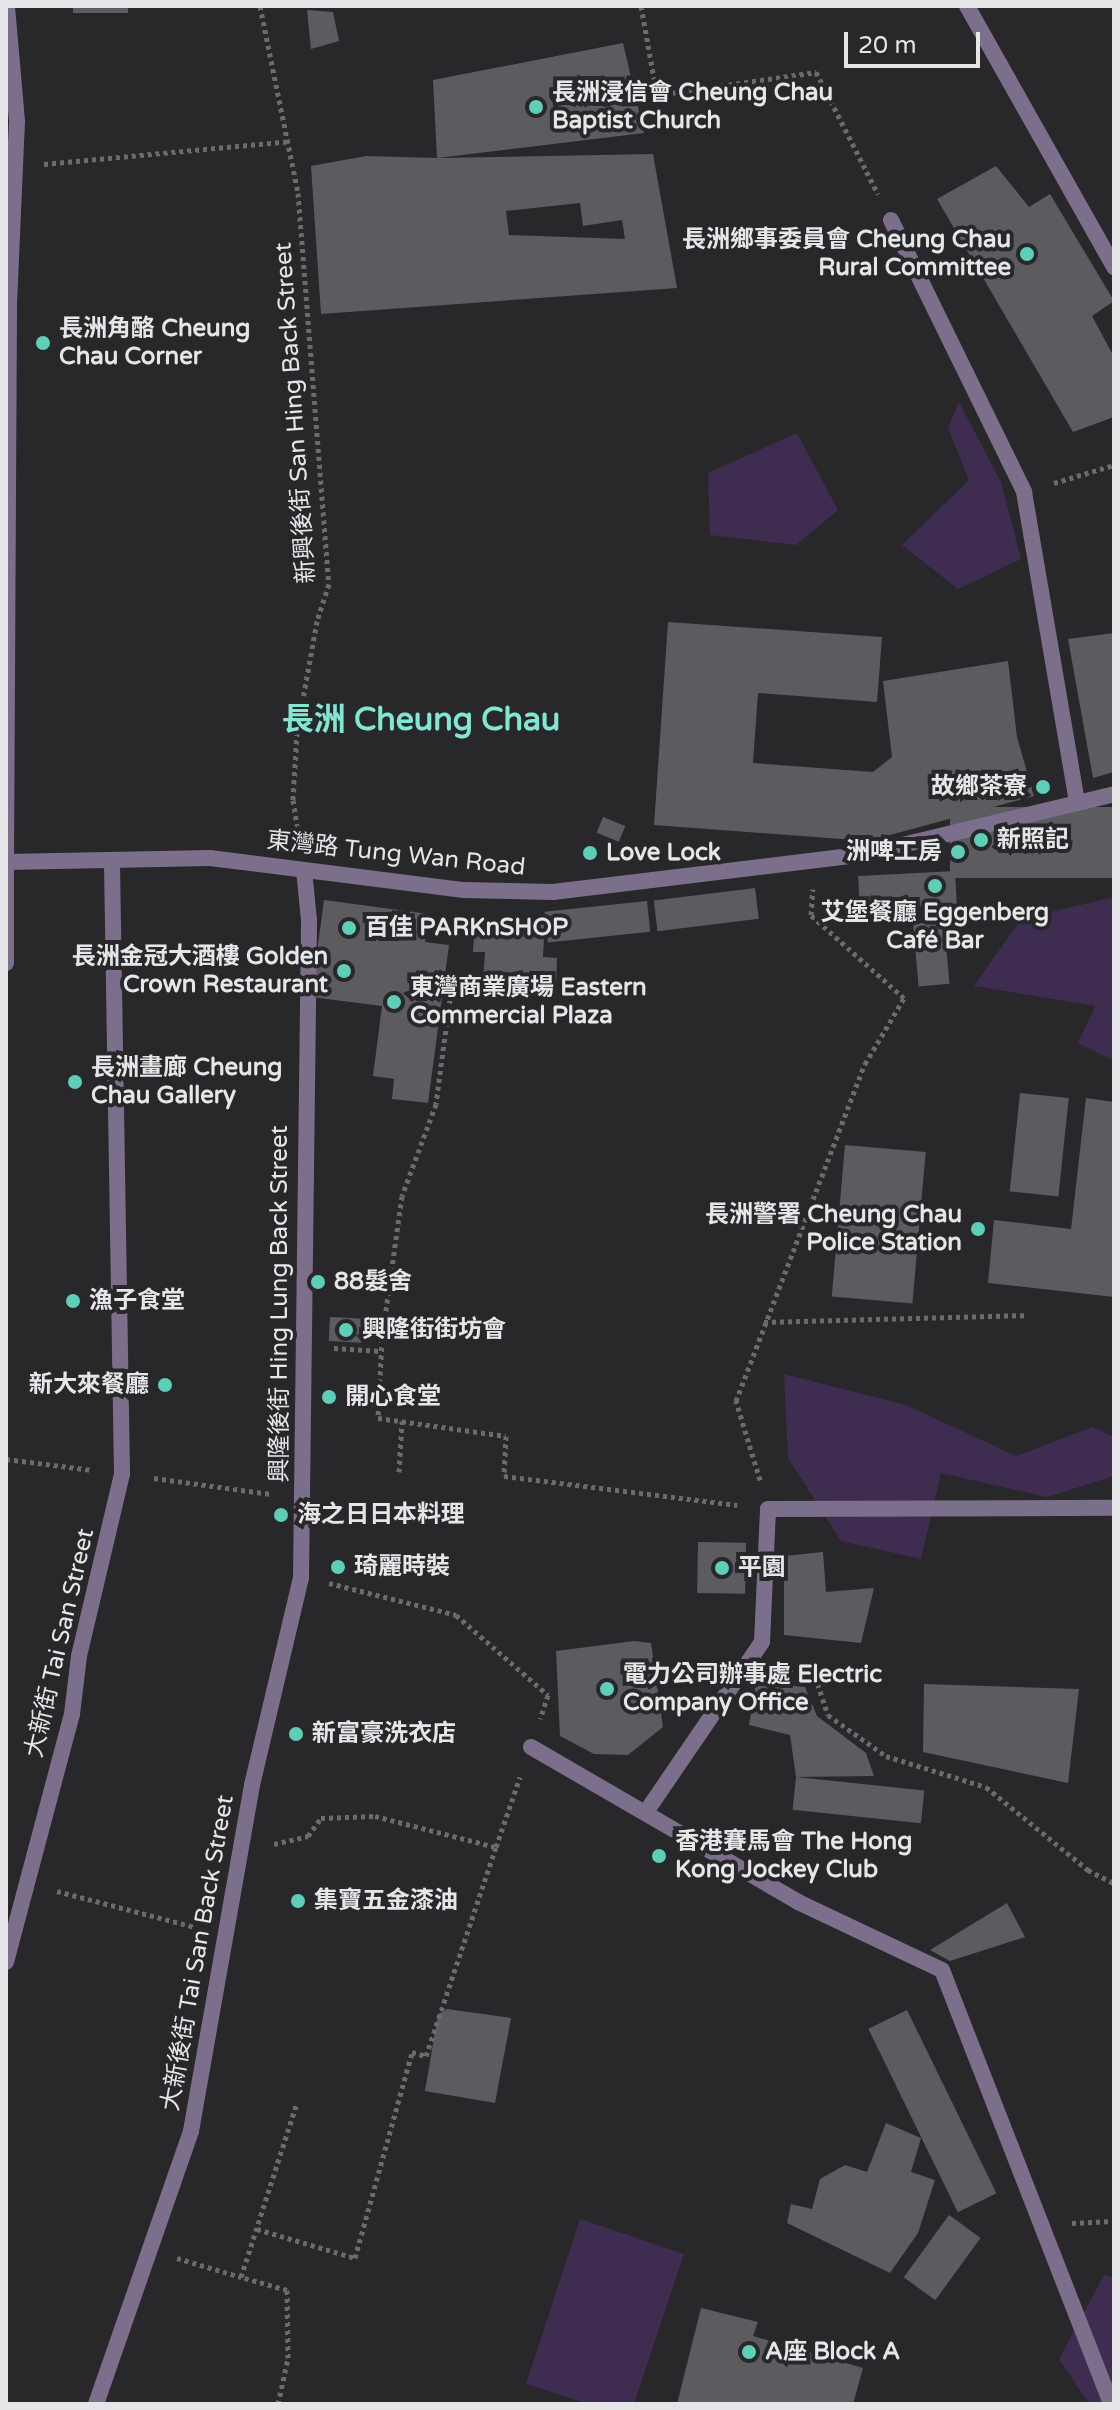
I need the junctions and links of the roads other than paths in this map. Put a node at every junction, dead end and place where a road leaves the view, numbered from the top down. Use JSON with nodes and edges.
{"nodes":[{"id":1,"x":7,"y":6,"type":"edge"},
{"id":2,"x":967,"y":6,"type":"edge"},
{"id":3,"x":891,"y":220,"type":"road end"},
{"id":4,"x":1114,"y":267,"type":"edge"},
{"id":5,"x":1114,"y":794,"type":"edge"},
{"id":6,"x":1077,"y":802,"type":"junction"},
{"id":7,"x":6,"y":862,"type":"edge"},
{"id":8,"x":112,"y":863,"type":"junction"},
{"id":9,"x":304,"y":870,"type":"junction"},
{"id":10,"x":6,"y":963,"type":"edge"},
{"id":11,"x":304,"y":1499,"type":"joint"},
{"id":12,"x":1114,"y":1508,"type":"edge"},
{"id":13,"x":531,"y":1747,"type":"road end"},
{"id":14,"x":646,"y":1812,"type":"junction"},
{"id":15,"x":6,"y":1962,"type":"edge"},
{"id":16,"x":96,"y":2404,"type":"edge"},
{"id":17,"x":1111,"y":2404,"type":"edge"}],
"edges":[{"from":1,"to":7,"type":"street"},
{"from":2,"to":4,"type":"street"},
{"from":3,"to":6,"type":"street"},
{"from":5,"to":6,"type":"street","name":"東灣路 Tung Wan Road"},
{"from":6,"to":9,"type":"street","name":"東灣路 Tung Wan Road"},
{"from":7,"to":8,"type":"street","name":"東灣路 Tung Wan Road"},
{"from":7,"to":10,"type":"street"},
{"from":8,"to":9,"type":"street","name":"東灣路 Tung Wan Road"},
{"from":8,"to":15,"type":"street","name":"大新街 Tai San Street"},
{"from":9,"to":11,"type":"street","name":"興隆後街 Hing Lung Back Street"},
{"from":11,"to":16,"type":"street","name":"大新後街 Tai San Back Street"},
{"from":12,"to":14,"type":"street"},
{"from":13,"to":14,"type":"street"},
{"from":14,"to":17,"type":"street"}]}
